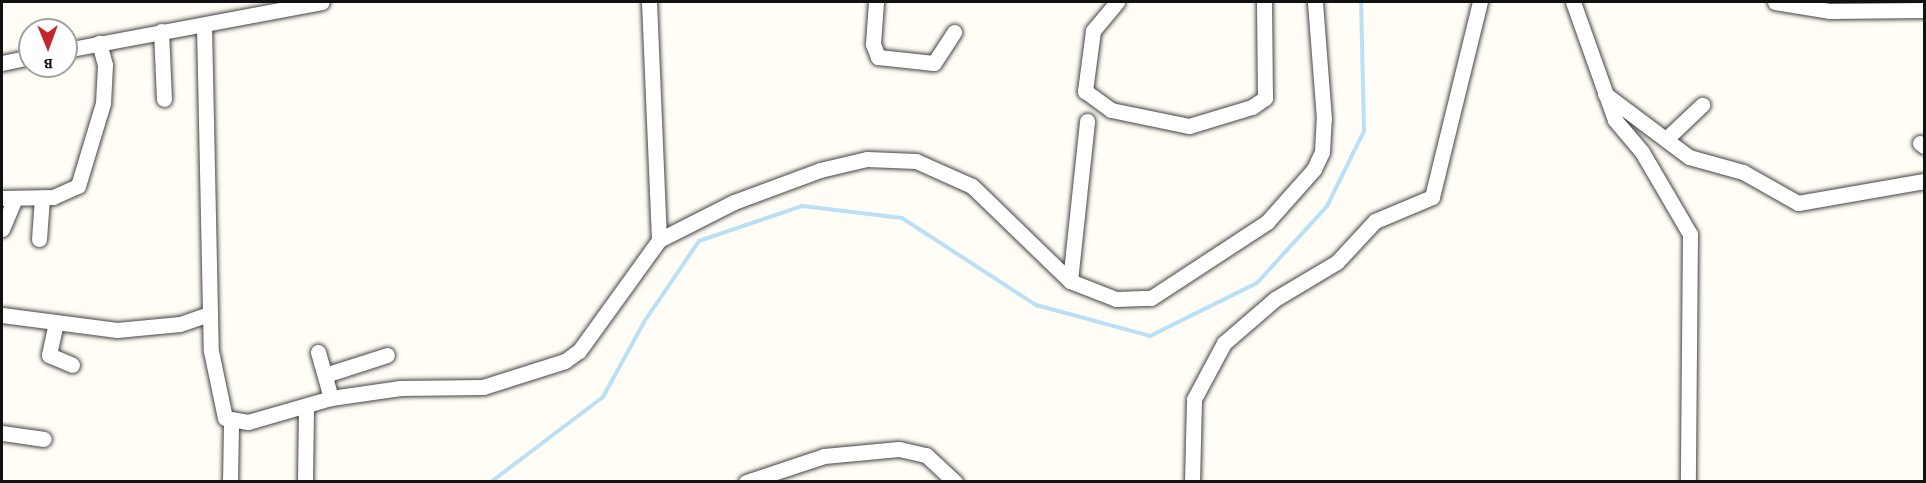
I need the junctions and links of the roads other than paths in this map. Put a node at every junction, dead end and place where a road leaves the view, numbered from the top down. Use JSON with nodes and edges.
{"nodes":[{"id":1,"x":322,"y":2,"type":"edge"},
{"id":2,"x":649,"y":2,"type":"edge"},
{"id":3,"x":876,"y":2,"type":"edge"},
{"id":4,"x":1117,"y":2,"type":"edge"},
{"id":5,"x":1264,"y":2,"type":"edge"},
{"id":6,"x":1315,"y":2,"type":"edge"},
{"id":7,"x":1480,"y":2,"type":"edge"},
{"id":8,"x":1573,"y":2,"type":"edge"},
{"id":9,"x":1775,"y":2,"type":"edge"},
{"id":10,"x":1924,"y":10,"type":"edge"},
{"id":11,"x":204,"y":26,"type":"junction"},
{"id":12,"x":161,"y":31,"type":"junction"},
{"id":13,"x":954,"y":32,"type":"dead end"},
{"id":14,"x":99,"y":43,"type":"junction"},
{"id":15,"x":78,"y":47,"type":"edge"},
{"id":16,"x":18,"y":60,"type":"edge"},
{"id":17,"x":2,"y":63,"type":"edge"},
{"id":18,"x":1605,"y":94,"type":"junction"},
{"id":19,"x":164,"y":99,"type":"dead end"},
{"id":20,"x":1702,"y":105,"type":"dead end"},
{"id":21,"x":1087,"y":121,"type":"dead end"},
{"id":22,"x":1666,"y":139,"type":"junction"},
{"id":23,"x":1924,"y":181,"type":"edge"},
{"id":24,"x":42,"y":198,"type":"junction"},
{"id":25,"x":8,"y":199,"type":"edge"},
{"id":26,"x":2,"y":229,"type":"edge"},
{"id":27,"x":39,"y":239,"type":"dead end"},
{"id":28,"x":659,"y":240,"type":"junction"},
{"id":29,"x":1070,"y":281,"type":"junction"},
{"id":30,"x":209,"y":314,"type":"junction"},
{"id":31,"x":2,"y":315,"type":"edge"},
{"id":32,"x":56,"y":322,"type":"junction"},
{"id":33,"x":318,"y":352,"type":"dead end"},
{"id":34,"x":387,"y":355,"type":"dead end"},
{"id":35,"x":72,"y":365,"type":"dead end"},
{"id":36,"x":325,"y":375,"type":"junction"},
{"id":37,"x":331,"y":398,"type":"junction"},
{"id":38,"x":306,"y":406,"type":"junction"},
{"id":39,"x":231,"y":422,"type":"junction"},
{"id":40,"x":2,"y":433,"type":"edge"},
{"id":41,"x":44,"y":439,"type":"dead end"},
{"id":42,"x":230,"y":482,"type":"edge"},
{"id":43,"x":304,"y":482,"type":"edge"},
{"id":44,"x":746,"y":482,"type":"edge"},
{"id":45,"x":955,"y":482,"type":"edge"},
{"id":46,"x":1192,"y":482,"type":"edge"},
{"id":47,"x":1688,"y":482,"type":"edge"}],
"edges":[{"from":1,"to":11,"type":"street"},
{"from":2,"to":28,"type":"street"},
{"from":3,"to":13,"type":"street"},
{"from":4,"to":5,"type":"street"},
{"from":6,"to":29,"type":"street"},
{"from":7,"to":46,"type":"street"},
{"from":8,"to":18,"type":"street"},
{"from":9,"to":10,"type":"street"},
{"from":11,"to":12,"type":"street"},
{"from":11,"to":30,"type":"street"},
{"from":12,"to":14,"type":"street"},
{"from":12,"to":19,"type":"street"},
{"from":14,"to":15,"type":"street"},
{"from":14,"to":24,"type":"street"},
{"from":16,"to":17,"type":"street"},
{"from":18,"to":22,"type":"street"},
{"from":18,"to":47,"type":"street"},
{"from":20,"to":22,"type":"street"},
{"from":21,"to":29,"type":"street"},
{"from":22,"to":23,"type":"street"},
{"from":24,"to":25,"type":"street"},
{"from":24,"to":27,"type":"street"},
{"from":25,"to":26,"type":"street"},
{"from":28,"to":29,"type":"street"},
{"from":28,"to":37,"type":"street"},
{"from":30,"to":32,"type":"street"},
{"from":30,"to":39,"type":"street"},
{"from":31,"to":32,"type":"street"},
{"from":32,"to":35,"type":"street"},
{"from":33,"to":36,"type":"street"},
{"from":34,"to":36,"type":"street"},
{"from":36,"to":37,"type":"street"},
{"from":37,"to":38,"type":"street"},
{"from":38,"to":39,"type":"street"},
{"from":38,"to":43,"type":"street"},
{"from":39,"to":42,"type":"street"},
{"from":40,"to":41,"type":"street"},
{"from":44,"to":45,"type":"street"}]}
